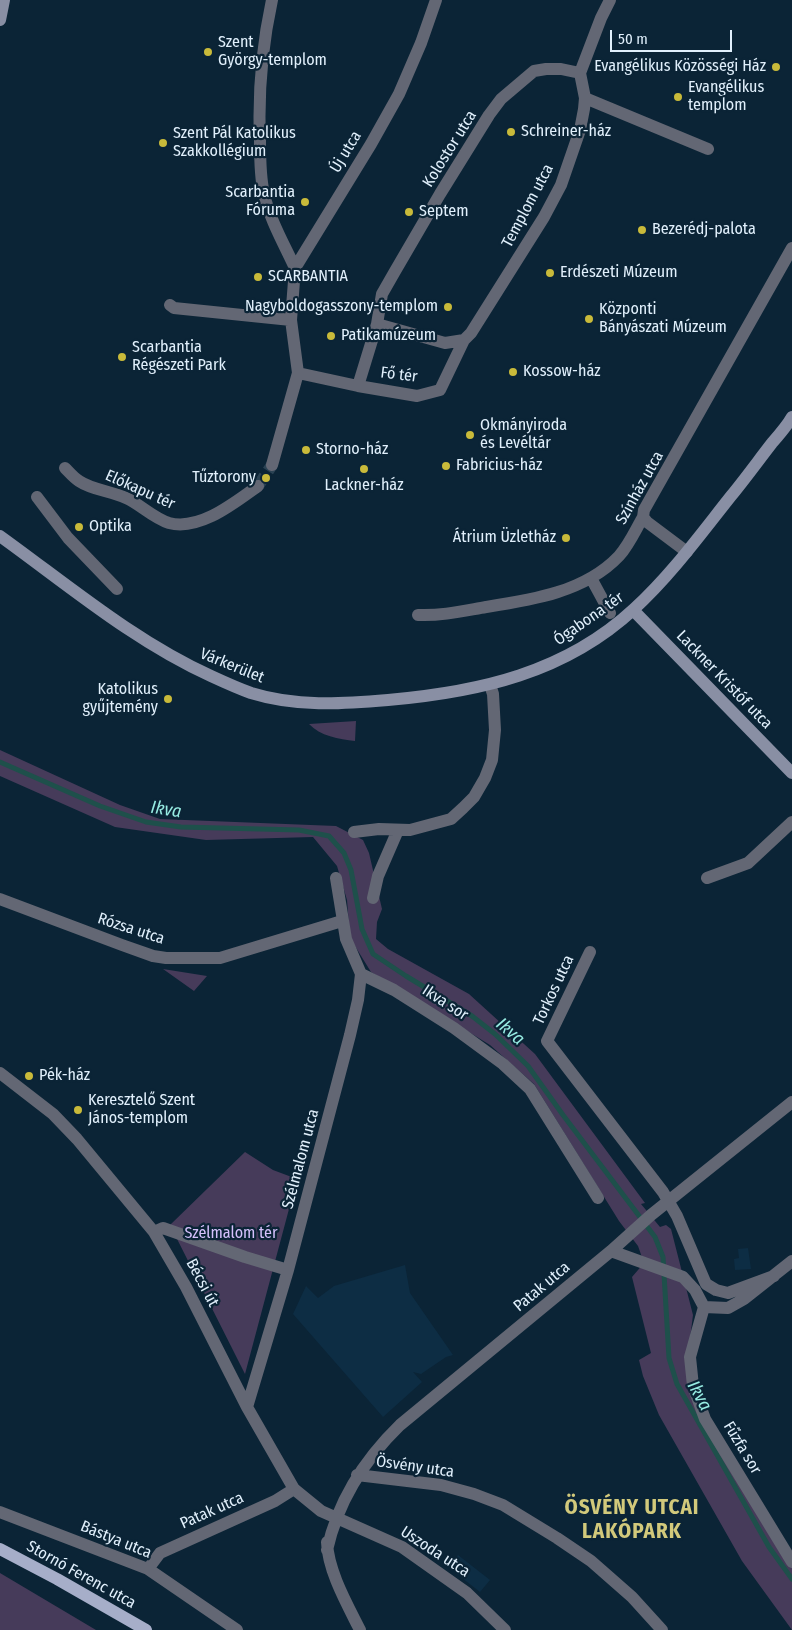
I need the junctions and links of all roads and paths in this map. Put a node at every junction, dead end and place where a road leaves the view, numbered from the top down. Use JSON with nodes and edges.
{"nodes":[{"id":1,"x":4,"y":0,"type":"edge"},
{"id":2,"x":272,"y":0,"type":"edge"},
{"id":3,"x":436,"y":0,"type":"edge"},
{"id":4,"x":610,"y":0,"type":"edge"},
{"id":5,"x":0,"y":20,"type":"edge"},
{"id":6,"x":580,"y":74,"type":"junction"},
{"id":7,"x":585,"y":98,"type":"junction"},
{"id":8,"x":708,"y":149,"type":"dead end"},
{"id":9,"x":792,"y":248,"type":"edge"},
{"id":10,"x":295,"y":268,"type":"junction"},
{"id":11,"x":382,"y":294,"type":"joint"},
{"id":12,"x":170,"y":305,"type":"dead end"},
{"id":13,"x":291,"y":320,"type":"junction"},
{"id":14,"x":377,"y":324,"type":"junction"},
{"id":15,"x":467,"y":337,"type":"junction"},
{"id":16,"x":298,"y":373,"type":"junction"},
{"id":17,"x":358,"y":386,"type":"junction"},
{"id":18,"x":791,"y":420,"type":"edge"},
{"id":19,"x":272,"y":465,"type":"tunnel mouth"},
{"id":20,"x":65,"y":468,"type":"dead end"},
{"id":21,"x":258,"y":486,"type":"tunnel mouth"},
{"id":22,"x":37,"y":497,"type":"dead end"},
{"id":23,"x":643,"y":517,"type":"junction"},
{"id":24,"x":0,"y":536,"type":"edge"},
{"id":25,"x":687,"y":552,"type":"junction"},
{"id":26,"x":591,"y":578,"type":"junction"},
{"id":27,"x":117,"y":589,"type":"dead end"},
{"id":28,"x":633,"y":610,"type":"junction"},
{"id":29,"x":610,"y":612,"type":"dead end"},
{"id":30,"x":418,"y":615,"type":"dead end"},
{"id":31,"x":490,"y":685,"type":"junction"},
{"id":32,"x":792,"y":774,"type":"edge"},
{"id":33,"x":792,"y":822,"type":"edge"},
{"id":34,"x":398,"y":830,"type":"junction"},
{"id":35,"x":354,"y":832,"type":"dead end"},
{"id":36,"x":336,"y":878,"type":"dead end"},
{"id":37,"x":707,"y":878,"type":"dead end"},
{"id":38,"x":0,"y":898,"type":"edge"},
{"id":39,"x":373,"y":898,"type":"dead end"},
{"id":40,"x":342,"y":921,"type":"junction"},
{"id":41,"x":590,"y":952,"type":"dead end"},
{"id":42,"x":361,"y":974,"type":"junction"},
{"id":43,"x":2,"y":1076,"type":"edge"},
{"id":44,"x":792,"y":1102,"type":"edge"},
{"id":45,"x":598,"y":1198,"type":"dead end"},
{"id":46,"x":669,"y":1202,"type":"junction"},
{"id":47,"x":154,"y":1232,"type":"junction"},
{"id":48,"x":611,"y":1251,"type":"junction"},
{"id":49,"x":792,"y":1261,"type":"edge"},
{"id":50,"x":288,"y":1270,"type":"junction"},
{"id":51,"x":774,"y":1276,"type":"junction"},
{"id":52,"x":704,"y":1307,"type":"junction"},
{"id":53,"x":247,"y":1407,"type":"junction"},
{"id":54,"x":357,"y":1475,"type":"junction"},
{"id":55,"x":294,"y":1489,"type":"junction"},
{"id":56,"x":322,"y":1511,"type":"junction"},
{"id":57,"x":0,"y":1512,"type":"edge"},
{"id":58,"x":337,"y":1517,"type":"junction"},
{"id":59,"x":0,"y":1549,"type":"edge"},
{"id":60,"x":327,"y":1550,"type":"junction"},
{"id":61,"x":792,"y":1562,"type":"edge"},
{"id":62,"x":148,"y":1569,"type":"junction"},
{"id":63,"x":146,"y":1630,"type":"edge"},
{"id":64,"x":237,"y":1630,"type":"edge"},
{"id":65,"x":360,"y":1630,"type":"edge"},
{"id":66,"x":505,"y":1630,"type":"edge"},
{"id":67,"x":662,"y":1630,"type":"edge"}],
"edges":[{"from":1,"to":5,"type":"street"},
{"from":2,"to":10,"type":"street"},
{"from":3,"to":10,"type":"street","name":"Új utca"},
{"from":4,"to":6,"type":"street"},
{"from":6,"to":7,"type":"street","name":"Templom utca"},
{"from":6,"to":11,"type":"street","name":"Kolostor utca"},
{"from":7,"to":8,"type":"street"},
{"from":7,"to":15,"type":"street","name":"Templom utca"},
{"from":9,"to":23,"type":"street","name":"Színház utca"},
{"from":10,"to":13,"type":"street","name":"Új utca"},
{"from":11,"to":14,"type":"street","name":"Fő tér"},
{"from":12,"to":13,"type":"street"},
{"from":13,"to":16,"type":"street"},
{"from":14,"to":15,"type":"street"},
{"from":14,"to":17,"type":"street","name":"Fő tér"},
{"from":15,"to":17,"type":"street","name":"Fő tér"},
{"from":16,"to":17,"type":"street","name":"Fő tér"},
{"from":16,"to":19,"type":"street"},
{"from":18,"to":25,"type":"street","name":"Ógabona tér"},
{"from":20,"to":21,"type":"street","name":"Előkapu tér"},
{"from":22,"to":27,"type":"street"},
{"from":23,"to":25,"type":"street"},
{"from":23,"to":26,"type":"street","name":"Színház utca"},
{"from":24,"to":31,"type":"street","name":"Várkerület"},
{"from":25,"to":28,"type":"street","name":"Ógabona tér"},
{"from":26,"to":29,"type":"street","name":"Ógabona tér"},
{"from":26,"to":30,"type":"street","name":"Színház utca"},
{"from":28,"to":31,"type":"street","name":"Ógabona tér"},
{"from":28,"to":32,"type":"street","name":"Lackner Kristóf utca"},
{"from":31,"to":34,"type":"street"},
{"from":33,"to":37,"type":"street"},
{"from":34,"to":35,"type":"street"},
{"from":34,"to":39,"type":"street"},
{"from":36,"to":40,"type":"street"},
{"from":38,"to":40,"type":"street","name":"Rózsa utca"},
{"from":40,"to":42,"type":"street"},
{"from":41,"to":46,"type":"street","name":"Torkos utca"},
{"from":42,"to":45,"type":"street","name":"Ikva sor"},
{"from":42,"to":50,"type":"street","name":"Szélmalom utca"},
{"from":43,"to":47,"type":"street","name":"Bécsi út"},
{"from":44,"to":46,"type":"street","name":"Patak utca"},
{"from":46,"to":48,"type":"street","name":"Patak utca"},
{"from":46,"to":51,"type":"street"},
{"from":47,"to":50,"type":"street"},
{"from":47,"to":53,"type":"street","name":"Bécsi út"},
{"from":48,"to":52,"type":"street"},
{"from":48,"to":54,"type":"street","name":"Patak utca"},
{"from":49,"to":51,"type":"street"},
{"from":50,"to":53,"type":"street","name":"Szélmalom utca"},
{"from":51,"to":52,"type":"street"},
{"from":52,"to":61,"type":"street","name":"Fűzfa sor"},
{"from":53,"to":55,"type":"street","name":"Bécsi út"},
{"from":54,"to":58,"type":"street","name":"Patak utca"},
{"from":54,"to":67,"type":"street","name":"Ösvény utca"},
{"from":55,"to":56,"type":"street","name":"Bécsi út"},
{"from":55,"to":62,"type":"street","name":"Patak utca"},
{"from":56,"to":58,"type":"street","name":"Bécsi út"},
{"from":56,"to":60,"type":"street"},
{"from":57,"to":62,"type":"street","name":"Bástya utca"},
{"from":58,"to":60,"type":"street"},
{"from":58,"to":66,"type":"street","name":"Uszoda utca"},
{"from":59,"to":63,"type":"main road","name":"Stornó Ferenc utca"},
{"from":60,"to":65,"type":"street"},
{"from":62,"to":64,"type":"street","name":"Bástya utca"}]}
